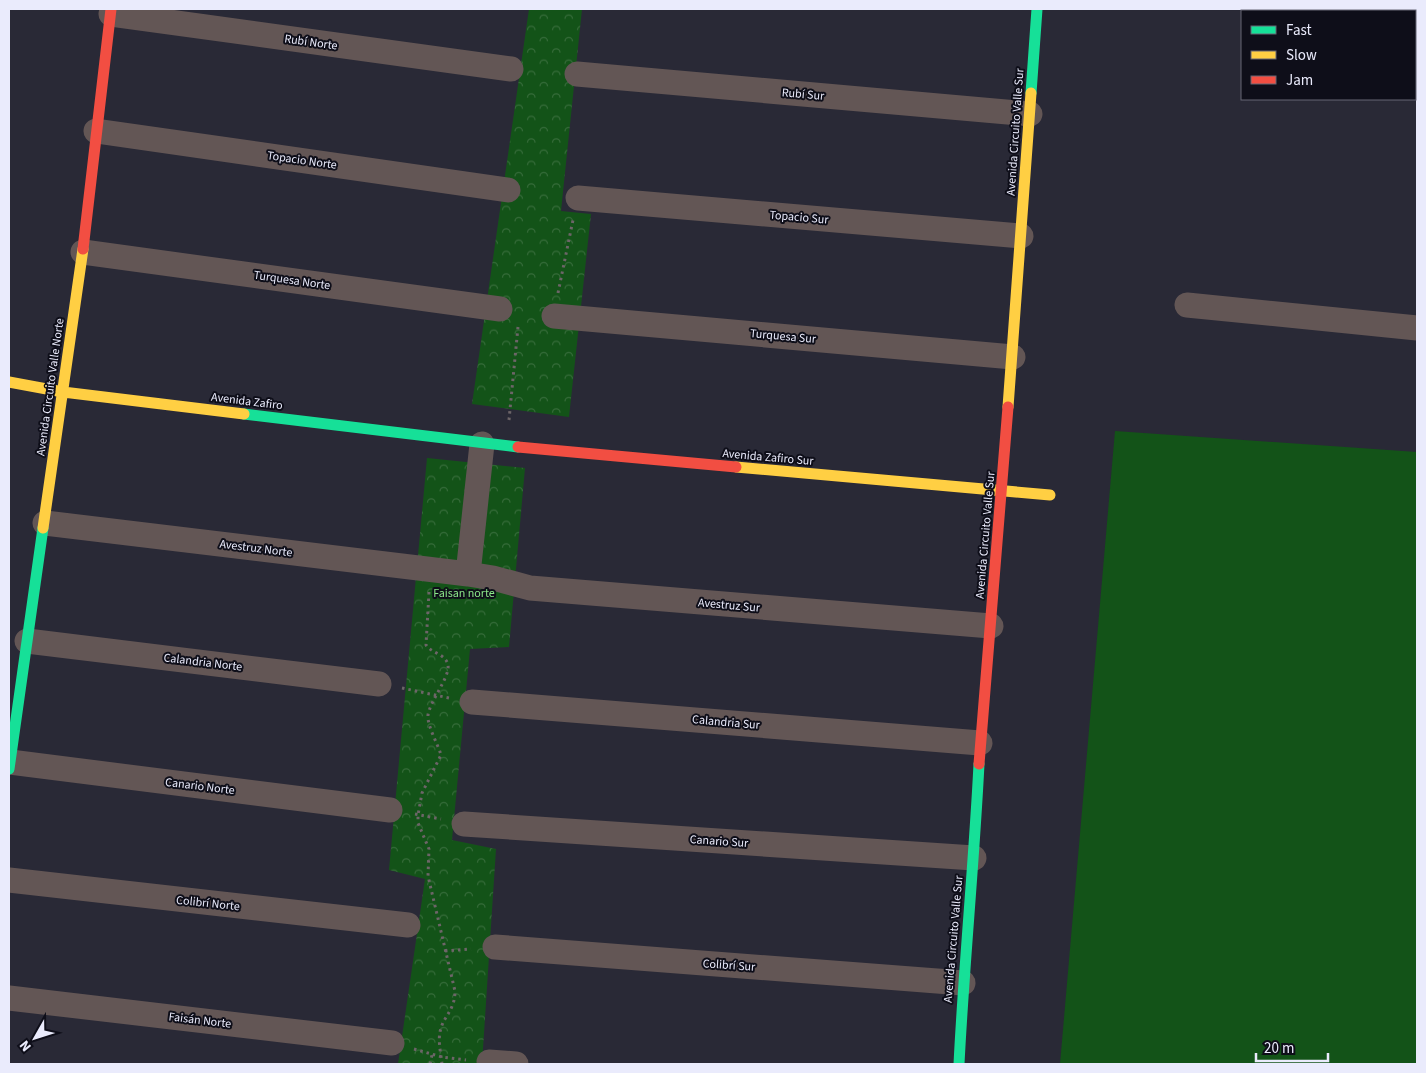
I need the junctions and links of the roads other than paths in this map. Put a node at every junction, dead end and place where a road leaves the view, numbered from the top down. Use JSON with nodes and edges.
{"nodes":[{"id":1,"x":1038,"y":9,"type":"edge"},
{"id":2,"x":111,"y":12,"type":"edge"},
{"id":3,"x":511,"y":69,"type":"dead end"},
{"id":4,"x":577,"y":74,"type":"dead end"},
{"id":5,"x":1030,"y":114,"type":"junction"},
{"id":6,"x":96,"y":131,"type":"junction"},
{"id":7,"x":508,"y":190,"type":"dead end"},
{"id":8,"x":578,"y":198,"type":"road end"},
{"id":9,"x":1021,"y":236,"type":"junction"},
{"id":10,"x":83,"y":252,"type":"junction"},
{"id":11,"x":1187,"y":305,"type":"dead end"},
{"id":12,"x":500,"y":309,"type":"road end"},
{"id":13,"x":554,"y":316,"type":"road end"},
{"id":14,"x":1417,"y":328,"type":"edge"},
{"id":15,"x":1013,"y":356,"type":"junction"},
{"id":16,"x":9,"y":382,"type":"edge"},
{"id":17,"x":63,"y":392,"type":"junction"},
{"id":18,"x":482,"y":444,"type":"junction"},
{"id":19,"x":1002,"y":492,"type":"junction"},
{"id":20,"x":1050,"y":495,"type":"dead end"},
{"id":21,"x":44,"y":522,"type":"junction"},
{"id":22,"x":468,"y":574,"type":"junction"},
{"id":23,"x":991,"y":626,"type":"junction"},
{"id":24,"x":27,"y":641,"type":"junction"},
{"id":25,"x":379,"y":684,"type":"road end"},
{"id":26,"x":472,"y":702,"type":"road end"},
{"id":27,"x":980,"y":743,"type":"junction"},
{"id":28,"x":9,"y":766,"type":"edge"},
{"id":29,"x":390,"y":810,"type":"road end"},
{"id":30,"x":464,"y":824,"type":"road end"},
{"id":31,"x":974,"y":858,"type":"junction"},
{"id":32,"x":9,"y":880,"type":"edge"},
{"id":33,"x":408,"y":926,"type":"dead end"},
{"id":34,"x":495,"y":948,"type":"dead end"},
{"id":35,"x":963,"y":983,"type":"junction"},
{"id":36,"x":9,"y":998,"type":"edge"},
{"id":37,"x":392,"y":1043,"type":"road end"},
{"id":38,"x":489,"y":1062,"type":"road end"},
{"id":39,"x":516,"y":1064,"type":"edge"},
{"id":40,"x":959,"y":1064,"type":"edge"}],
"edges":[{"from":1,"to":5,"type":"street","name":"Avenida Circuito Valle Sur"},
{"from":2,"to":3,"type":"street","name":"Rubí Norte"},
{"from":2,"to":6,"type":"street","name":"Avenida Circuito Valle Norte"},
{"from":4,"to":5,"type":"street","name":"Rubí Sur"},
{"from":5,"to":9,"type":"street","name":"Avenida Circuito Valle Sur"},
{"from":6,"to":7,"type":"street","name":"Topacio Norte"},
{"from":6,"to":10,"type":"street","name":"Avenida Circuito Valle Norte"},
{"from":8,"to":9,"type":"street","name":"Topacio Sur"},
{"from":9,"to":15,"type":"street","name":"Avenida Circuito Valle Sur"},
{"from":10,"to":12,"type":"street","name":"Turquesa Norte"},
{"from":10,"to":17,"type":"street","name":"Avenida Circuito Valle Norte"},
{"from":11,"to":14,"type":"street"},
{"from":13,"to":15,"type":"street","name":"Turquesa Sur"},
{"from":15,"to":19,"type":"street","name":"Avenida Circuito Valle Sur"},
{"from":16,"to":17,"type":"street","name":"Avenida Zafiro"},
{"from":17,"to":18,"type":"street","name":"Avenida Zafiro"},
{"from":17,"to":21,"type":"street","name":"Avenida Circuito Valle Norte"},
{"from":18,"to":19,"type":"street","name":"Avenida Zafiro Sur"},
{"from":18,"to":22,"type":"street"},
{"from":19,"to":20,"type":"street","name":"Avenida Zafiro Sur"},
{"from":19,"to":23,"type":"street","name":"Avenida Circuito Valle Sur"},
{"from":21,"to":22,"type":"street","name":"Avestruz Norte"},
{"from":21,"to":24,"type":"street","name":"Avenida Circuito Valle Norte"},
{"from":22,"to":23,"type":"street","name":"Avestruz Sur"},
{"from":23,"to":27,"type":"street","name":"Avenida Circuito Valle Sur"},
{"from":24,"to":25,"type":"street","name":"Calandria Norte"},
{"from":24,"to":28,"type":"street","name":"Avenida Circuito Valle Norte"},
{"from":26,"to":27,"type":"street","name":"Calandria Sur"},
{"from":27,"to":31,"type":"street","name":"Avenida Circuito Valle Sur"},
{"from":28,"to":29,"type":"street","name":"Canario Norte"},
{"from":30,"to":31,"type":"street","name":"Canario Sur"},
{"from":31,"to":35,"type":"street","name":"Avenida Circuito Valle Sur"},
{"from":32,"to":33,"type":"street","name":"Colibrí Norte"},
{"from":34,"to":35,"type":"street","name":"Colibrí Sur"},
{"from":35,"to":40,"type":"street","name":"Avenida Circuito Valle Sur"},
{"from":36,"to":37,"type":"street","name":"Faisán Norte"},
{"from":38,"to":39,"type":"street"}]}
